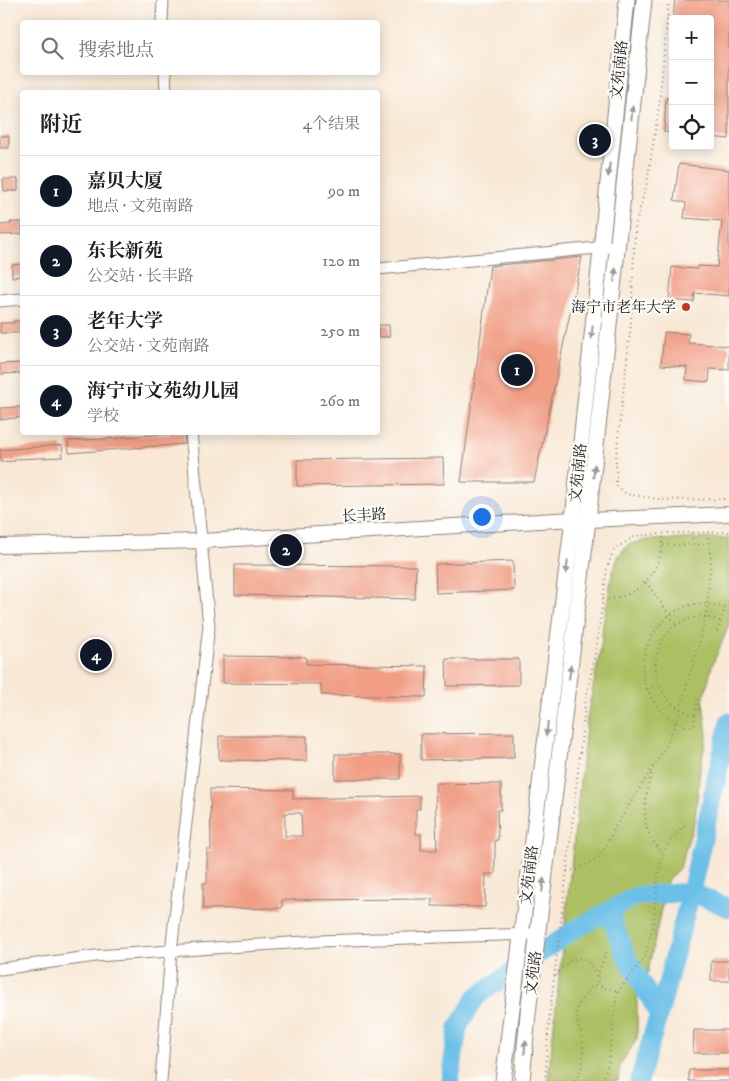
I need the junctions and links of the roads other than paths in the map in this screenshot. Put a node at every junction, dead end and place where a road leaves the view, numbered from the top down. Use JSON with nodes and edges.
{"nodes":[{"id":1,"x":163,"y":0,"type":"edge"},
{"id":2,"x":627,"y":0,"type":"edge"},
{"id":3,"x":644,"y":0,"type":"edge"},
{"id":4,"x":162,"y":20,"type":"edge"},
{"id":5,"x":165,"y":75,"type":"edge"},
{"id":6,"x":166,"y":90,"type":"edge"},
{"id":7,"x":618,"y":246,"type":"junction"},
{"id":8,"x":601,"y":247,"type":"junction"},
{"id":9,"x":380,"y":269,"type":"edge"},
{"id":10,"x":20,"y":299,"type":"edge"},
{"id":11,"x":0,"y":301,"type":"edge"},
{"id":12,"x":191,"y":435,"type":"edge"},
{"id":13,"x":726,"y":514,"type":"edge"},
{"id":14,"x":581,"y":519,"type":"junction"},
{"id":15,"x":202,"y":541,"type":"junction"},
{"id":16,"x":0,"y":546,"type":"edge"},
{"id":17,"x":538,"y":934,"type":"junction"},
{"id":18,"x":521,"y":940,"type":"junction"},
{"id":19,"x":171,"y":951,"type":"junction"},
{"id":20,"x":0,"y":969,"type":"edge"},
{"id":21,"x":161,"y":1081,"type":"edge"},
{"id":22,"x":503,"y":1081,"type":"edge"},
{"id":23,"x":522,"y":1081,"type":"edge"}],
"edges":[{"from":1,"to":4,"type":"street"},
{"from":2,"to":8,"type":"main road","name":"文苑南路","one_way":true},
{"from":7,"to":3,"type":"main road","name":"文苑南路","one_way":true},
{"from":5,"to":6,"type":"street"},
{"from":7,"to":8,"type":"street"},
{"from":14,"to":7,"type":"main road","name":"文苑南路","one_way":true},
{"from":8,"to":9,"type":"street"},
{"from":8,"to":14,"type":"main road","name":"文苑南路","one_way":true},
{"from":10,"to":11,"type":"street"},
{"from":12,"to":15,"type":"street"},
{"from":13,"to":14,"type":"street","name":"长丰路"},
{"from":14,"to":15,"type":"street","name":"长丰路"},
{"from":17,"to":14,"type":"main road","name":"文苑南路","one_way":true},
{"from":14,"to":18,"type":"main road","name":"文苑南路","one_way":true},
{"from":15,"to":16,"type":"street","name":"长丰路"},
{"from":15,"to":19,"type":"street"},
{"from":17,"to":18,"type":"street"},
{"from":23,"to":17,"type":"main road","name":"文苑路","one_way":true},
{"from":18,"to":19,"type":"street"},
{"from":18,"to":22,"type":"main road","name":"文苑路"},
{"from":19,"to":20,"type":"street"},
{"from":19,"to":21,"type":"street"}]}
